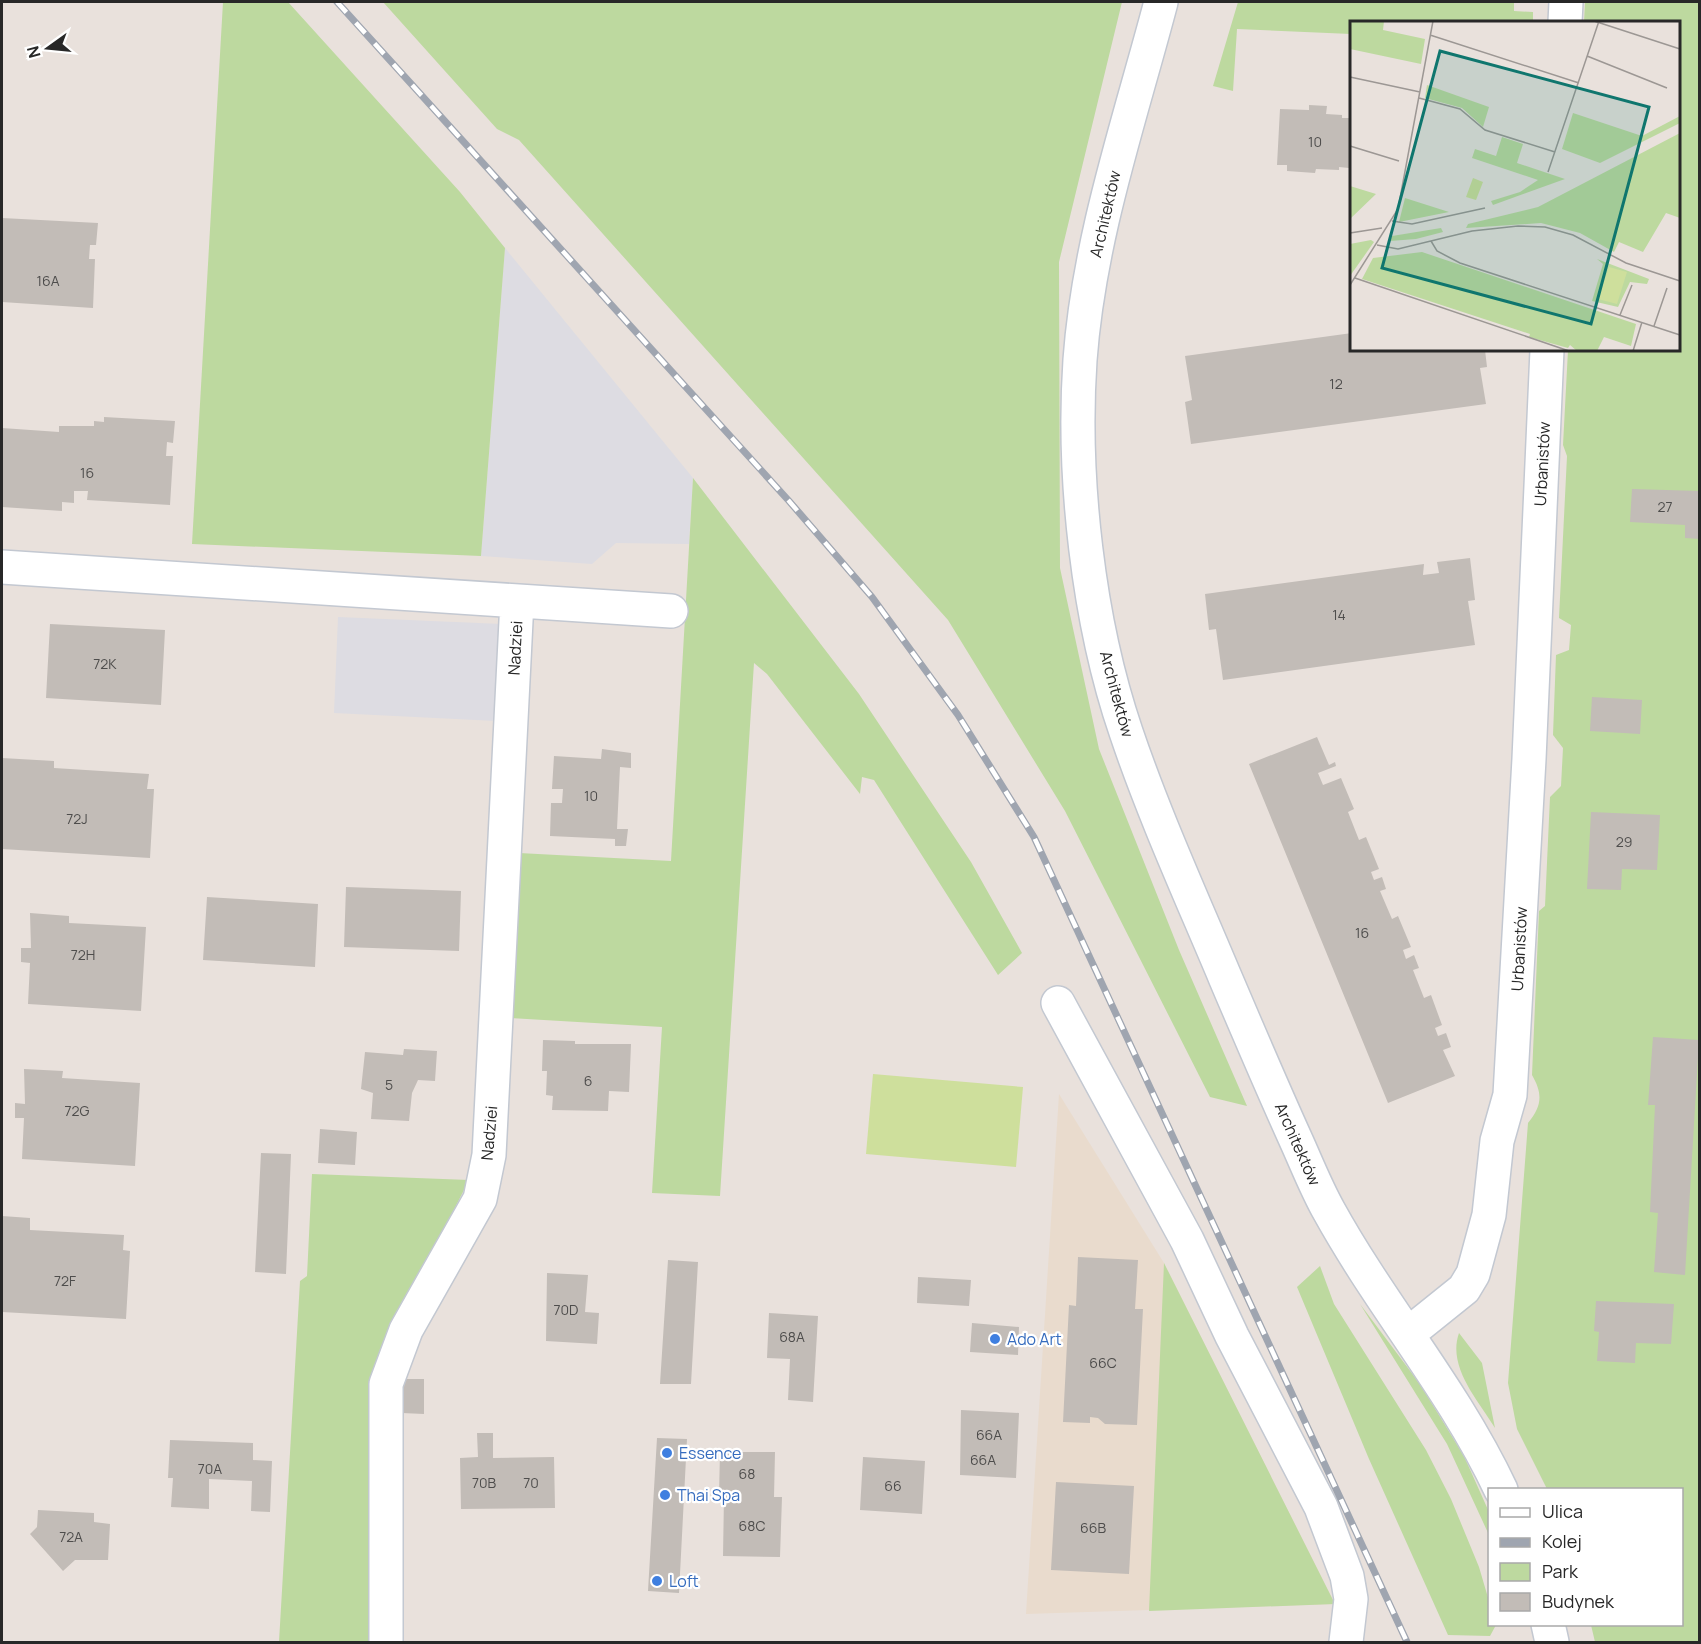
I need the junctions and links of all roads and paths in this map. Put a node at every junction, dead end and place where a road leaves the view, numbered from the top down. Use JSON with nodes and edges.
{"nodes":[{"id":1,"x":1161,"y":2,"type":"edge"},
{"id":2,"x":1566,"y":2,"type":"edge"},
{"id":3,"x":1565,"y":21,"type":"edge"},
{"id":4,"x":1547,"y":351,"type":"edge"},
{"id":5,"x":2,"y":567,"type":"edge"},
{"id":6,"x":517,"y":601,"type":"junction"},
{"id":7,"x":671,"y":611,"type":"dead end"},
{"id":8,"x":1058,"y":1003,"type":"dead end"},
{"id":9,"x":1408,"y":1334,"type":"junction"},
{"id":10,"x":1500,"y":1488,"type":"edge"},
{"id":11,"x":1548,"y":1626,"type":"edge"},
{"id":12,"x":386,"y":1642,"type":"edge"},
{"id":13,"x":1346,"y":1642,"type":"edge"},
{"id":14,"x":1552,"y":1642,"type":"edge"}],
"edges":[{"from":1,"to":9,"type":"street","name":"Architektów"},
{"from":2,"to":3,"type":"street"},
{"from":4,"to":9,"type":"street","name":"Urbanistów"},
{"from":5,"to":6,"type":"street","name":"Nadziei"},
{"from":6,"to":7,"type":"street","name":"Nadziei"},
{"from":6,"to":12,"type":"street","name":"Nadziei"},
{"from":8,"to":13,"type":"street"},
{"from":9,"to":10,"type":"street"},
{"from":11,"to":14,"type":"street"}]}
